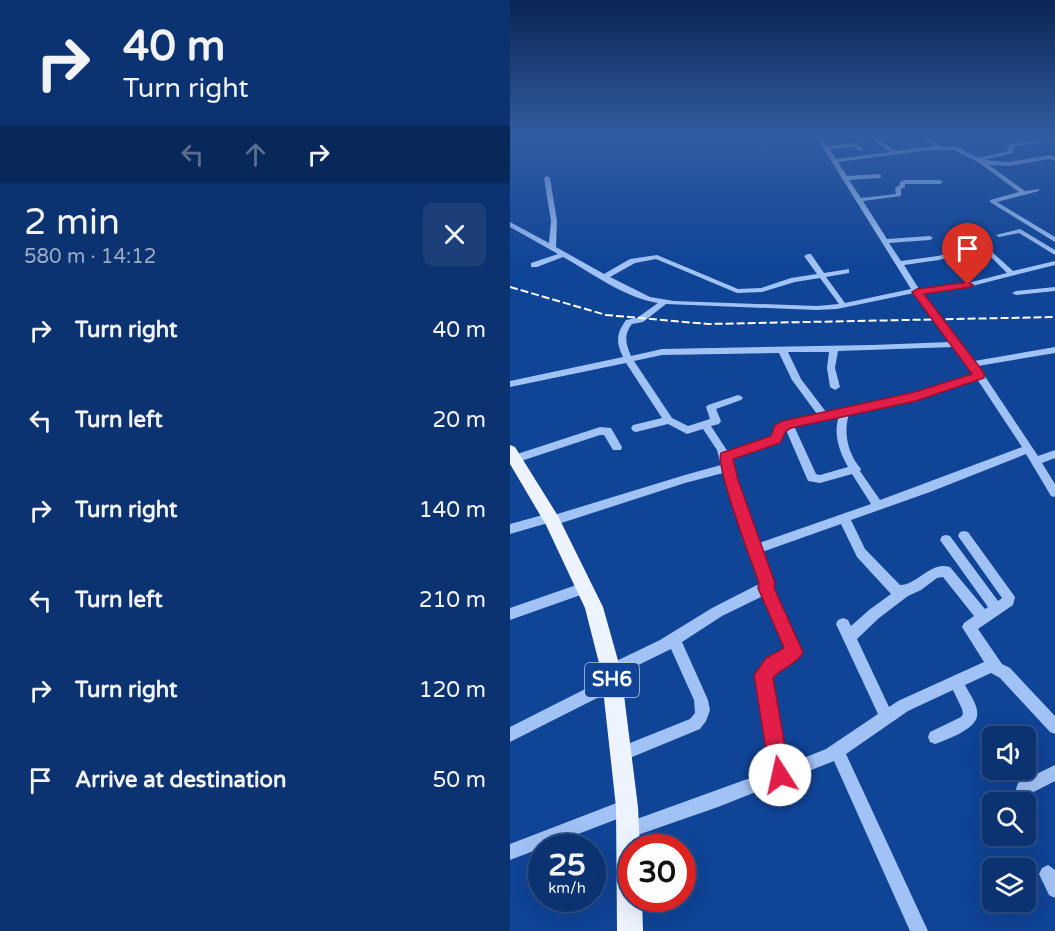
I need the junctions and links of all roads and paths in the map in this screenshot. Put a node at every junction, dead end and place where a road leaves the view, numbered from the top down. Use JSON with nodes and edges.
{"nodes":[{"id":1,"x":548,"y":178,"type":"dead end"},
{"id":2,"x":846,"y":178,"type":"edge"},
{"id":3,"x":1004,"y":178,"type":"edge"},
{"id":4,"x":940,"y":182,"type":"dead end"},
{"id":5,"x":1037,"y":190,"type":"dead end"},
{"id":6,"x":1024,"y":193,"type":"junction"},
{"id":7,"x":859,"y":200,"type":"junction"},
{"id":8,"x":510,"y":224,"type":"edge"},
{"id":9,"x":958,"y":230,"type":"dead end"},
{"id":10,"x":999,"y":235,"type":"dead end"},
{"id":11,"x":930,"y":238,"type":"dead end"},
{"id":12,"x":1055,"y":240,"type":"edge"},
{"id":13,"x":885,"y":241,"type":"junction"},
{"id":14,"x":552,"y":248,"type":"junction"},
{"id":15,"x":960,"y":252,"type":"dead end"},
{"id":16,"x":1055,"y":253,"type":"edge"},
{"id":17,"x":564,"y":254,"type":"junction"},
{"id":18,"x":808,"y":256,"type":"dead end"},
{"id":19,"x":1055,"y":263,"type":"edge"},
{"id":20,"x":899,"y":264,"type":"junction"},
{"id":21,"x":534,"y":265,"type":"dead end"},
{"id":22,"x":846,"y":272,"type":"dead end"},
{"id":23,"x":1011,"y":273,"type":"junction"},
{"id":24,"x":822,"y":274,"type":"junction"},
{"id":25,"x":604,"y":277,"type":"junction"},
{"id":26,"x":1055,"y":289,"type":"edge"},
{"id":27,"x":916,"y":291,"type":"junction"},
{"id":28,"x":1016,"y":293,"type":"dead end"},
{"id":29,"x":664,"y":302,"type":"junction"},
{"id":30,"x":843,"y":305,"type":"junction"},
{"id":31,"x":957,"y":344,"type":"junction"},
{"id":32,"x":834,"y":349,"type":"junction"},
{"id":33,"x":782,"y":350,"type":"junction"},
{"id":34,"x":1055,"y":350,"type":"edge"},
{"id":35,"x":627,"y":358,"type":"junction"},
{"id":36,"x":972,"y":364,"type":"junction"},
{"id":37,"x":980,"y":375,"type":"junction"},
{"id":38,"x":510,"y":384,"type":"edge"},
{"id":39,"x":835,"y":387,"type":"dead end"},
{"id":40,"x":738,"y":398,"type":"dead end"},
{"id":41,"x":845,"y":412,"type":"junction"},
{"id":42,"x":823,"y":416,"type":"junction"},
{"id":43,"x":669,"y":420,"type":"junction"},
{"id":44,"x":788,"y":424,"type":"junction"},
{"id":45,"x":706,"y":426,"type":"junction"},
{"id":46,"x":636,"y":428,"type":"dead end"},
{"id":47,"x":617,"y":447,"type":"dead end"},
{"id":48,"x":1028,"y":449,"type":"junction"},
{"id":49,"x":512,"y":454,"type":"edge"},
{"id":50,"x":1055,"y":454,"type":"edge"},
{"id":51,"x":1036,"y":461,"type":"junction"},
{"id":52,"x":727,"y":462,"type":"junction"},
{"id":53,"x":856,"y":469,"type":"junction"},
{"id":54,"x":1055,"y":492,"type":"edge"},
{"id":55,"x":878,"y":506,"type":"junction"},
{"id":56,"x":844,"y":518,"type":"junction"},
{"id":57,"x":551,"y":520,"type":"junction"},
{"id":58,"x":510,"y":529,"type":"edge"},
{"id":59,"x":964,"y":536,"type":"dead end"},
{"id":60,"x":946,"y":540,"type":"dead end"},
{"id":61,"x":756,"y":549,"type":"junction"},
{"id":62,"x":585,"y":588,"type":"junction"},
{"id":63,"x":766,"y":588,"type":"junction"},
{"id":64,"x":903,"y":592,"type":"junction"},
{"id":65,"x":998,"y":609,"type":"junction"},
{"id":66,"x":510,"y":614,"type":"edge"},
{"id":67,"x":983,"y":617,"type":"junction"},
{"id":68,"x":674,"y":639,"type":"junction"},
{"id":69,"x":998,"y":669,"type":"junction"},
{"id":70,"x":612,"y":677,"type":"junction"},
{"id":71,"x":956,"y":681,"type":"junction"},
{"id":72,"x":886,"y":716,"type":"junction"},
{"id":73,"x":1055,"y":727,"type":"edge"},
{"id":74,"x":510,"y":735,"type":"edge"},
{"id":75,"x":935,"y":737,"type":"dead end"},
{"id":76,"x":837,"y":751,"type":"junction"},
{"id":77,"x":620,"y":754,"type":"junction"},
{"id":78,"x":1055,"y":773,"type":"edge"},
{"id":79,"x":780,"y":775,"type":"junction"},
{"id":80,"x":1024,"y":789,"type":"dead end"},
{"id":81,"x":627,"y":807,"type":"junction"},
{"id":82,"x":628,"y":830,"type":"junction"},
{"id":83,"x":510,"y":852,"type":"edge"},
{"id":84,"x":630,"y":931,"type":"edge"},
{"id":85,"x":919,"y":931,"type":"edge"}],
"edges":[{"from":1,"to":14,"type":"street"},
{"from":2,"to":7,"type":"street"},
{"from":3,"to":6,"type":"street"},
{"from":4,"to":7,"type":"street"},
{"from":5,"to":6,"type":"street"},
{"from":6,"to":12,"type":"street"},
{"from":7,"to":13,"type":"street"},
{"from":8,"to":14,"type":"street"},
{"from":9,"to":23,"type":"street"},
{"from":10,"to":16,"type":"street"},
{"from":11,"to":13,"type":"street"},
{"from":13,"to":20,"type":"street"},
{"from":14,"to":17,"type":"street"},
{"from":15,"to":20,"type":"street"},
{"from":17,"to":21,"type":"street"},
{"from":17,"to":25,"type":"street"},
{"from":18,"to":24,"type":"street"},
{"from":19,"to":23,"type":"street"},
{"from":20,"to":27,"type":"street"},
{"from":22,"to":24,"type":"street"},
{"from":23,"to":27,"type":"street"},
{"from":24,"to":25,"type":"street"},
{"from":24,"to":30,"type":"street"},
{"from":25,"to":29,"type":"street"},
{"from":26,"to":28,"type":"street"},
{"from":27,"to":30,"type":"street"},
{"from":27,"to":31,"type":"street"},
{"from":29,"to":30,"type":"street"},
{"from":29,"to":35,"type":"street"},
{"from":31,"to":32,"type":"street"},
{"from":31,"to":36,"type":"street"},
{"from":32,"to":33,"type":"street"},
{"from":32,"to":39,"type":"street"},
{"from":33,"to":35,"type":"street"},
{"from":33,"to":42,"type":"street"},
{"from":34,"to":36,"type":"street"},
{"from":35,"to":38,"type":"street"},
{"from":35,"to":43,"type":"street"},
{"from":36,"to":37,"type":"street"},
{"from":37,"to":41,"type":"street"},
{"from":37,"to":48,"type":"street"},
{"from":40,"to":45,"type":"street"},
{"from":41,"to":42,"type":"street"},
{"from":41,"to":53,"type":"street"},
{"from":42,"to":44,"type":"street"},
{"from":43,"to":45,"type":"street"},
{"from":43,"to":46,"type":"street"},
{"from":44,"to":52,"type":"street"},
{"from":44,"to":53,"type":"street"},
{"from":45,"to":52,"type":"street"},
{"from":47,"to":49,"type":"street"},
{"from":48,"to":51,"type":"street"},
{"from":48,"to":55,"type":"street"},
{"from":49,"to":57,"type":"main road","number":"SH6"},
{"from":50,"to":51,"type":"street"},
{"from":51,"to":54,"type":"street"},
{"from":52,"to":57,"type":"street"},
{"from":52,"to":61,"type":"street"},
{"from":53,"to":55,"type":"street"},
{"from":55,"to":56,"type":"street"},
{"from":56,"to":61,"type":"street"},
{"from":56,"to":64,"type":"street"},
{"from":57,"to":58,"type":"street"},
{"from":57,"to":62,"type":"main road","number":"SH6"},
{"from":59,"to":65,"type":"street"},
{"from":60,"to":65,"type":"street"},
{"from":61,"to":63,"type":"street"},
{"from":62,"to":66,"type":"street"},
{"from":62,"to":70,"type":"main road","number":"SH6"},
{"from":63,"to":68,"type":"street"},
{"from":63,"to":79,"type":"street"},
{"from":64,"to":67,"type":"street"},
{"from":64,"to":72,"type":"street"},
{"from":65,"to":67,"type":"street"},
{"from":67,"to":69,"type":"street"},
{"from":68,"to":70,"type":"street"},
{"from":68,"to":77,"type":"street"},
{"from":69,"to":71,"type":"street"},
{"from":69,"to":73,"type":"street"},
{"from":70,"to":74,"type":"street"},
{"from":70,"to":77,"type":"main road","number":"SH6"},
{"from":71,"to":72,"type":"street"},
{"from":71,"to":75,"type":"street"},
{"from":72,"to":76,"type":"street"},
{"from":76,"to":79,"type":"street"},
{"from":76,"to":85,"type":"street"},
{"from":77,"to":81,"type":"main road","number":"SH6"},
{"from":78,"to":80,"type":"street"},
{"from":79,"to":82,"type":"street"},
{"from":81,"to":82,"type":"main road","number":"SH6"},
{"from":81,"to":83,"type":"street"},
{"from":82,"to":84,"type":"main road","number":"SH6"}]}
